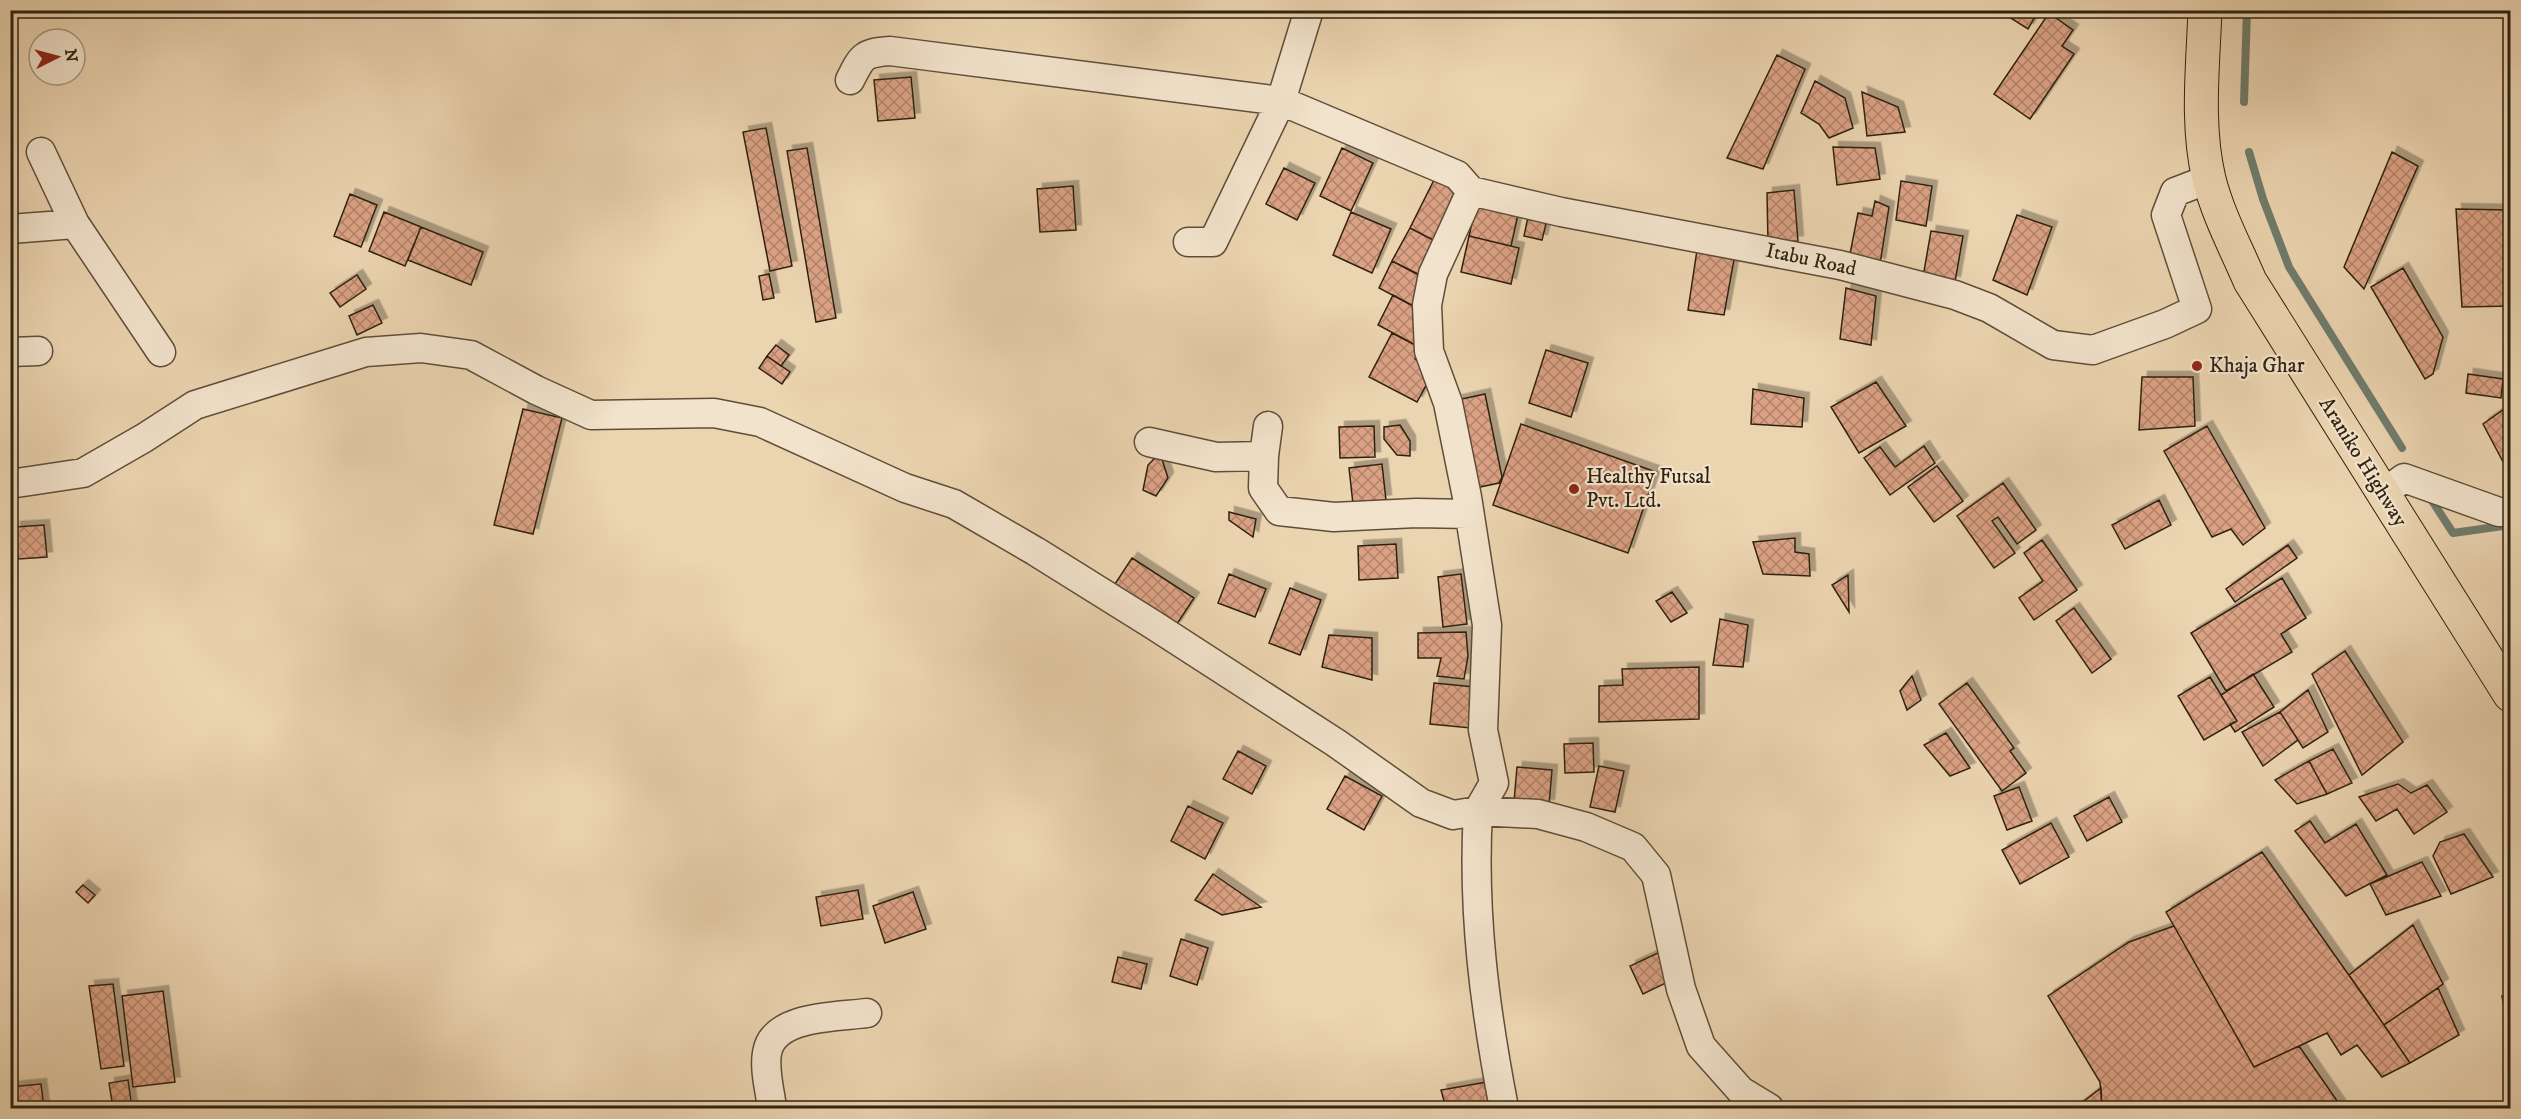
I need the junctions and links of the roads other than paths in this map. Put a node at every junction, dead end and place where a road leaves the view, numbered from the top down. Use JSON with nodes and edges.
{"nodes":[{"id":1,"x":1309,"y":10,"type":"edge"},
{"id":2,"x":2205,"y":10,"type":"edge"},
{"id":3,"x":850,"y":80,"type":"dead end"},
{"id":4,"x":1281,"y":101,"type":"junction"},
{"id":5,"x":41,"y":152,"type":"dead end"},
{"id":6,"x":2209,"y":179,"type":"junction"},
{"id":7,"x":1471,"y":191,"type":"junction"},
{"id":8,"x":75,"y":224,"type":"junction"},
{"id":9,"x":10,"y":229,"type":"edge"},
{"id":10,"x":1188,"y":242,"type":"dead end"},
{"id":11,"x":161,"y":352,"type":"dead end"},
{"id":12,"x":1268,"y":426,"type":"dead end"},
{"id":13,"x":1149,"y":442,"type":"dead end"},
{"id":14,"x":1264,"y":456,"type":"junction"},
{"id":15,"x":10,"y":484,"type":"edge"},
{"id":16,"x":2382,"y":494,"type":"junction"},
{"id":17,"x":2511,"y":512,"type":"edge"},
{"id":18,"x":1469,"y":514,"type":"junction"},
{"id":19,"x":2511,"y":695,"type":"edge"},
{"id":20,"x":1478,"y":811,"type":"junction"},
{"id":21,"x":867,"y":1013,"type":"dead end"},
{"id":22,"x":772,"y":1108,"type":"edge"},
{"id":23,"x":1504,"y":1108,"type":"edge"},
{"id":24,"x":1770,"y":1108,"type":"edge"}],
"edges":[{"from":1,"to":4,"type":"street"},
{"from":2,"to":6,"type":"highway","name":"Araniko Highway"},
{"from":3,"to":4,"type":"street"},
{"from":4,"to":7,"type":"street"},
{"from":4,"to":10,"type":"street"},
{"from":5,"to":8,"type":"street"},
{"from":6,"to":7,"type":"street","name":"Itabu Road"},
{"from":6,"to":16,"type":"highway","name":"Araniko Highway"},
{"from":7,"to":18,"type":"street"},
{"from":8,"to":9,"type":"street"},
{"from":8,"to":11,"type":"street"},
{"from":12,"to":14,"type":"street"},
{"from":13,"to":14,"type":"street"},
{"from":14,"to":18,"type":"street"},
{"from":15,"to":20,"type":"street"},
{"from":16,"to":17,"type":"street"},
{"from":16,"to":19,"type":"highway","name":"Araniko Highway"},
{"from":18,"to":20,"type":"street"},
{"from":20,"to":23,"type":"street"},
{"from":20,"to":24,"type":"street"},
{"from":21,"to":22,"type":"street"}]}
